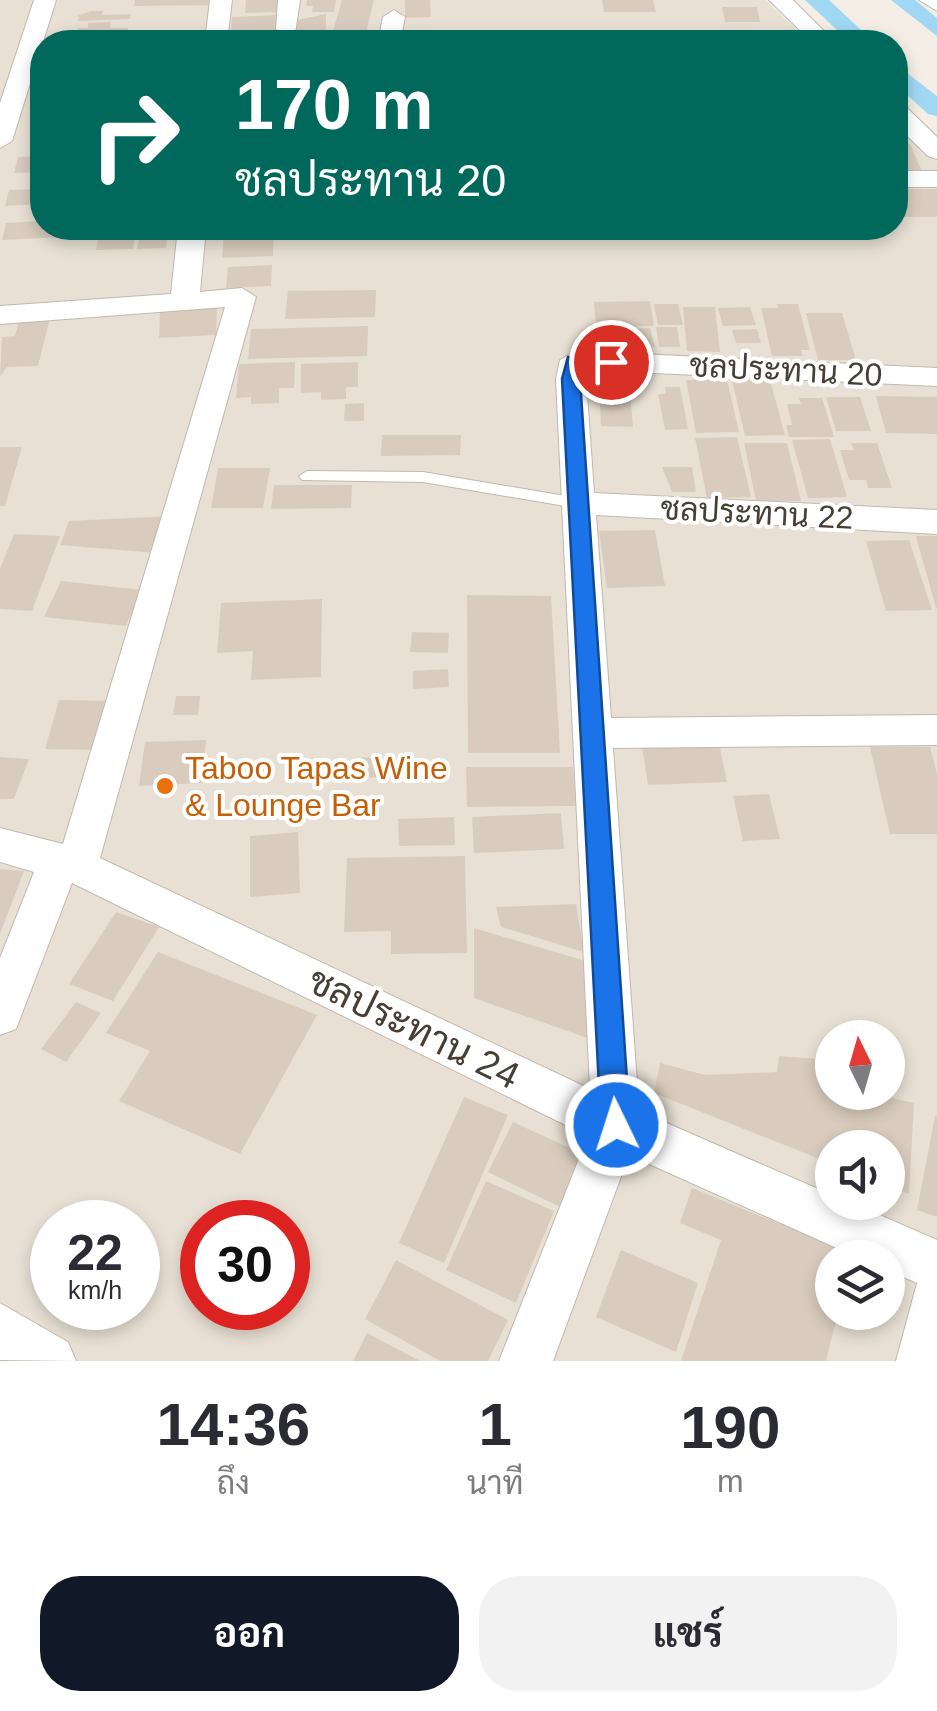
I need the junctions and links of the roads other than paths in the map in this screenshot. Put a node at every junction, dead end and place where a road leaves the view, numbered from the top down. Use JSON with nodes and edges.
{"nodes":[{"id":1,"x":45,"y":0,"type":"edge"},
{"id":2,"x":221,"y":0,"type":"edge"},
{"id":3,"x":289,"y":0,"type":"edge"},
{"id":4,"x":780,"y":0,"type":"edge"},
{"id":5,"x":394,"y":17,"type":"dead end"},
{"id":6,"x":286,"y":29,"type":"dead end"},
{"id":7,"x":35,"y":30,"type":"edge"},
{"id":8,"x":217,"y":30,"type":"edge"},
{"id":9,"x":391,"y":30,"type":"edge"},
{"id":10,"x":811,"y":30,"type":"edge"},
{"id":11,"x":30,"y":47,"type":"edge"},
{"id":12,"x":25,"y":63,"type":"junction"},
{"id":13,"x":0,"y":64,"type":"edge"},
{"id":14,"x":908,"y":123,"type":"edge"},
{"id":15,"x":0,"y":141,"type":"edge"},
{"id":16,"x":937,"y":151,"type":"edge"},
{"id":17,"x":908,"y":179,"type":"edge"},
{"id":18,"x":937,"y":180,"type":"edge"},
{"id":19,"x":191,"y":240,"type":"edge"},
{"id":20,"x":186,"y":300,"type":"junction"},
{"id":21,"x":0,"y":315,"type":"edge"},
{"id":22,"x":937,"y":377,"type":"edge"},
{"id":23,"x":307,"y":476,"type":"dead end"},
{"id":24,"x":576,"y":503,"type":"junction"},
{"id":25,"x":937,"y":522,"type":"edge"},
{"id":26,"x":937,"y":730,"type":"edge"},
{"id":27,"x":590,"y":734,"type":"junction"},
{"id":28,"x":0,"y":845,"type":"edge"},
{"id":29,"x":69,"y":863,"type":"junction"},
{"id":30,"x":0,"y":1014,"type":"edge"},
{"id":31,"x":616,"y":1125,"type":"junction"},
{"id":32,"x":937,"y":1266,"type":"edge"},
{"id":33,"x":937,"y":1296,"type":"edge"},
{"id":34,"x":0,"y":1329,"type":"edge"},
{"id":35,"x":49,"y":1361,"type":"edge"},
{"id":36,"x":526,"y":1361,"type":"edge"},
{"id":37,"x":923,"y":1361,"type":"edge"}],
"edges":[{"from":1,"to":7,"type":"street"},
{"from":2,"to":8,"type":"street"},
{"from":3,"to":6,"type":"street"},
{"from":4,"to":10,"type":"street"},
{"from":5,"to":9,"type":"street"},
{"from":11,"to":12,"type":"street"},
{"from":12,"to":13,"type":"street"},
{"from":12,"to":15,"type":"street"},
{"from":14,"to":16,"type":"street"},
{"from":17,"to":18,"type":"street"},
{"from":19,"to":20,"type":"street"},
{"from":20,"to":21,"type":"street"},
{"from":20,"to":29,"type":"street"},
{"from":22,"to":24,"type":"street","name":"ชลประทาน 20"},
{"from":23,"to":24,"type":"lane"},
{"from":24,"to":25,"type":"street","name":"ชลประทาน 22"},
{"from":24,"to":27,"type":"street"},
{"from":26,"to":27,"type":"street"},
{"from":27,"to":31,"type":"street"},
{"from":28,"to":29,"type":"street","name":"ชลประทาน 24"},
{"from":29,"to":30,"type":"street"},
{"from":29,"to":31,"type":"street","name":"ชลประทาน 24"},
{"from":31,"to":32,"type":"street","name":"ชลประทาน 24"},
{"from":31,"to":36,"type":"street"},
{"from":33,"to":37,"type":"street"},
{"from":34,"to":35,"type":"street"}]}
